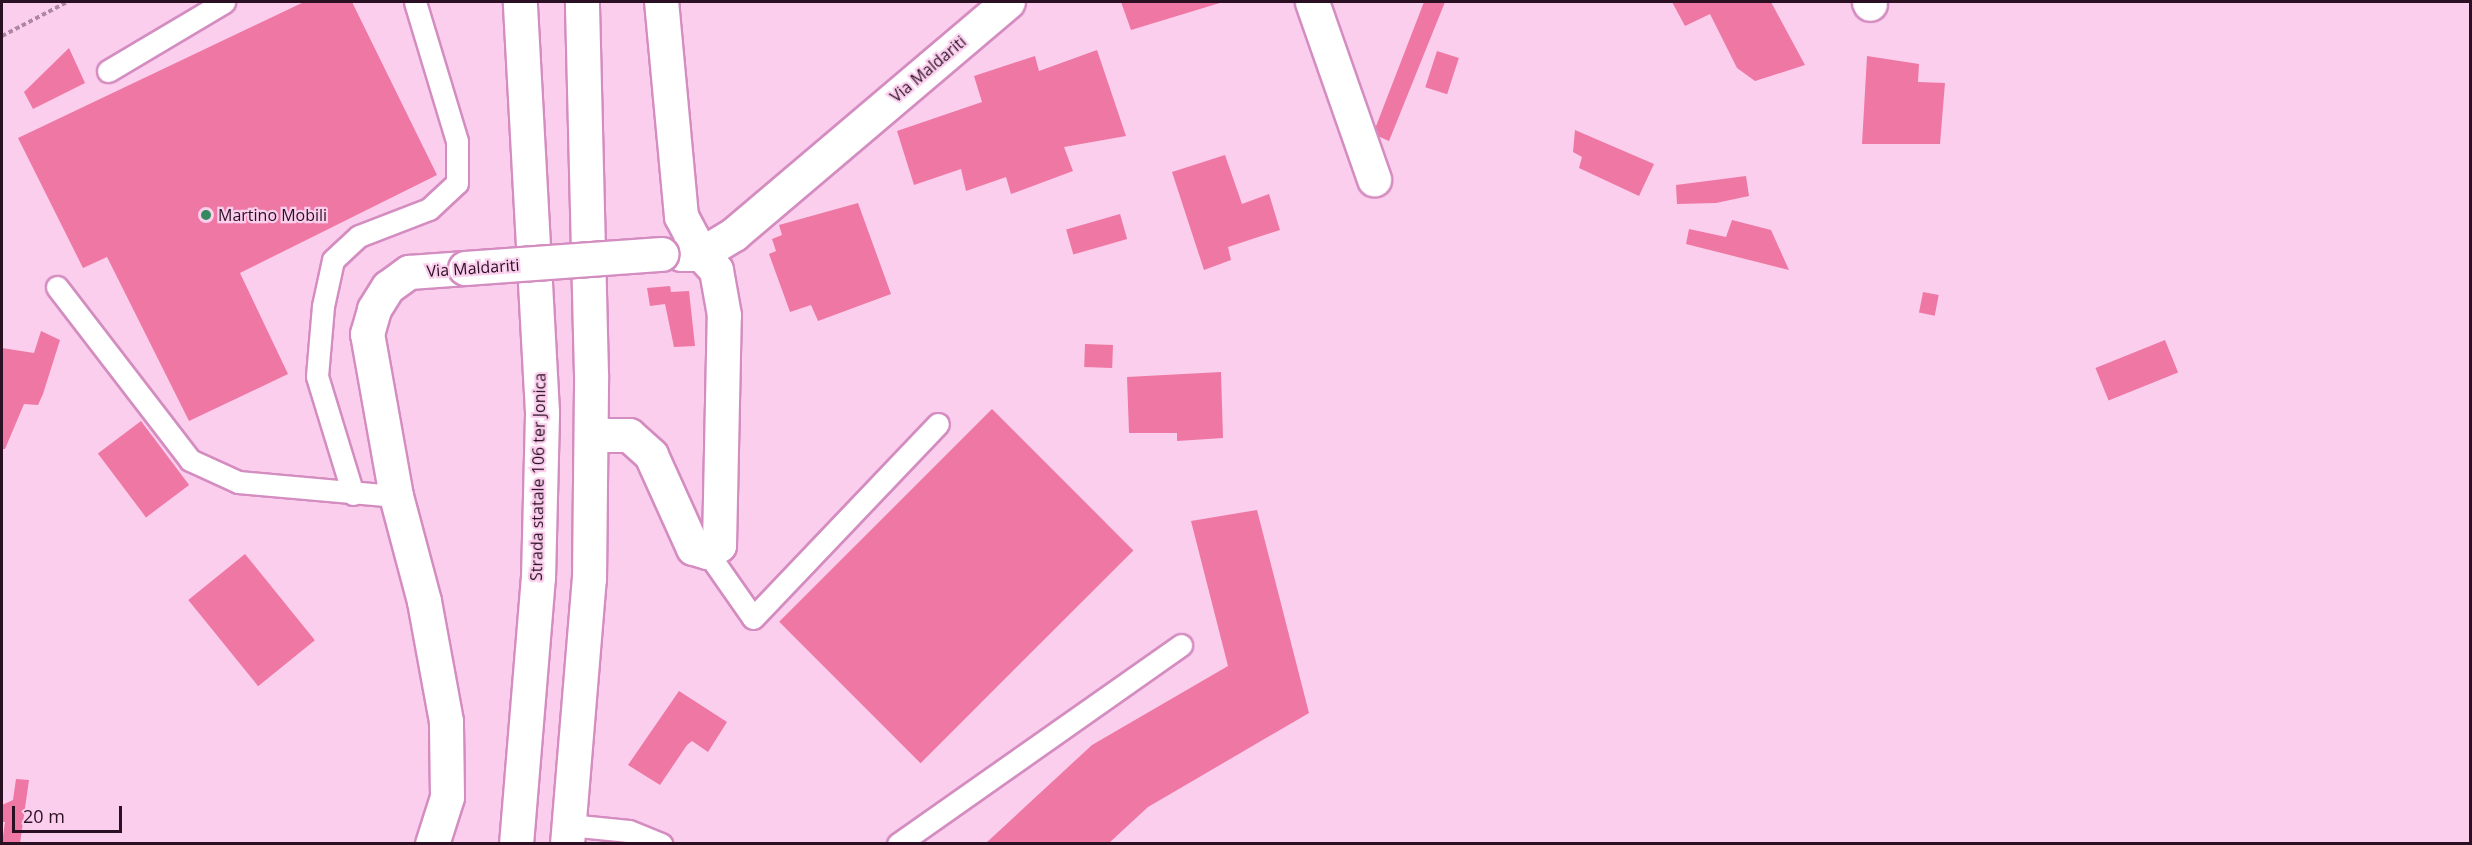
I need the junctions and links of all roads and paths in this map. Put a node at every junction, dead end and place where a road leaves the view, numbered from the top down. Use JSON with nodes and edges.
{"nodes":[{"id":1,"x":67,"y":2,"type":"edge"},
{"id":2,"x":224,"y":2,"type":"edge"},
{"id":3,"x":415,"y":2,"type":"edge"},
{"id":4,"x":519,"y":2,"type":"edge"},
{"id":5,"x":582,"y":2,"type":"edge"},
{"id":6,"x":661,"y":2,"type":"edge"},
{"id":7,"x":1008,"y":2,"type":"edge"},
{"id":8,"x":1312,"y":2,"type":"edge"},
{"id":9,"x":2,"y":36,"type":"edge"},
{"id":10,"x":108,"y":71,"type":"dead end"},
{"id":11,"x":1374,"y":178,"type":"dead end"},
{"id":12,"x":701,"y":254,"type":"junction"},
{"id":13,"x":57,"y":287,"type":"dead end"},
{"id":14,"x":938,"y":424,"type":"dead end"},
{"id":15,"x":591,"y":435,"type":"junction"},
{"id":16,"x":353,"y":494,"type":"junction"},
{"id":17,"x":396,"y":496,"type":"junction"},
{"id":18,"x":707,"y":552,"type":"junction"},
{"id":19,"x":1181,"y":645,"type":"dead end"},
{"id":20,"x":568,"y":834,"type":"edge"},
{"id":21,"x":432,"y":843,"type":"edge"},
{"id":22,"x":516,"y":843,"type":"edge"},
{"id":23,"x":662,"y":843,"type":"edge"},
{"id":24,"x":898,"y":843,"type":"edge"}],
"edges":[{"from":1,"to":9,"type":"path"},
{"from":2,"to":10,"type":"lane"},
{"from":3,"to":16,"type":"lane"},
{"from":4,"to":22,"type":"street","name":"Strada statale 106 ter Jonica"},
{"from":5,"to":15,"type":"street"},
{"from":6,"to":12,"type":"street"},
{"from":7,"to":12,"type":"street","name":"Via Maldariti"},
{"from":8,"to":11,"type":"street"},
{"from":12,"to":17,"type":"street","name":"Via Maldariti","bridge":true},
{"from":12,"to":18,"type":"street"},
{"from":13,"to":16,"type":"lane"},
{"from":14,"to":18,"type":"lane"},
{"from":15,"to":18,"type":"street"},
{"from":15,"to":20,"type":"street"},
{"from":16,"to":17,"type":"lane"},
{"from":17,"to":21,"type":"street","name":"Via Maldariti"},
{"from":19,"to":24,"type":"lane"},
{"from":20,"to":23,"type":"lane"}]}
